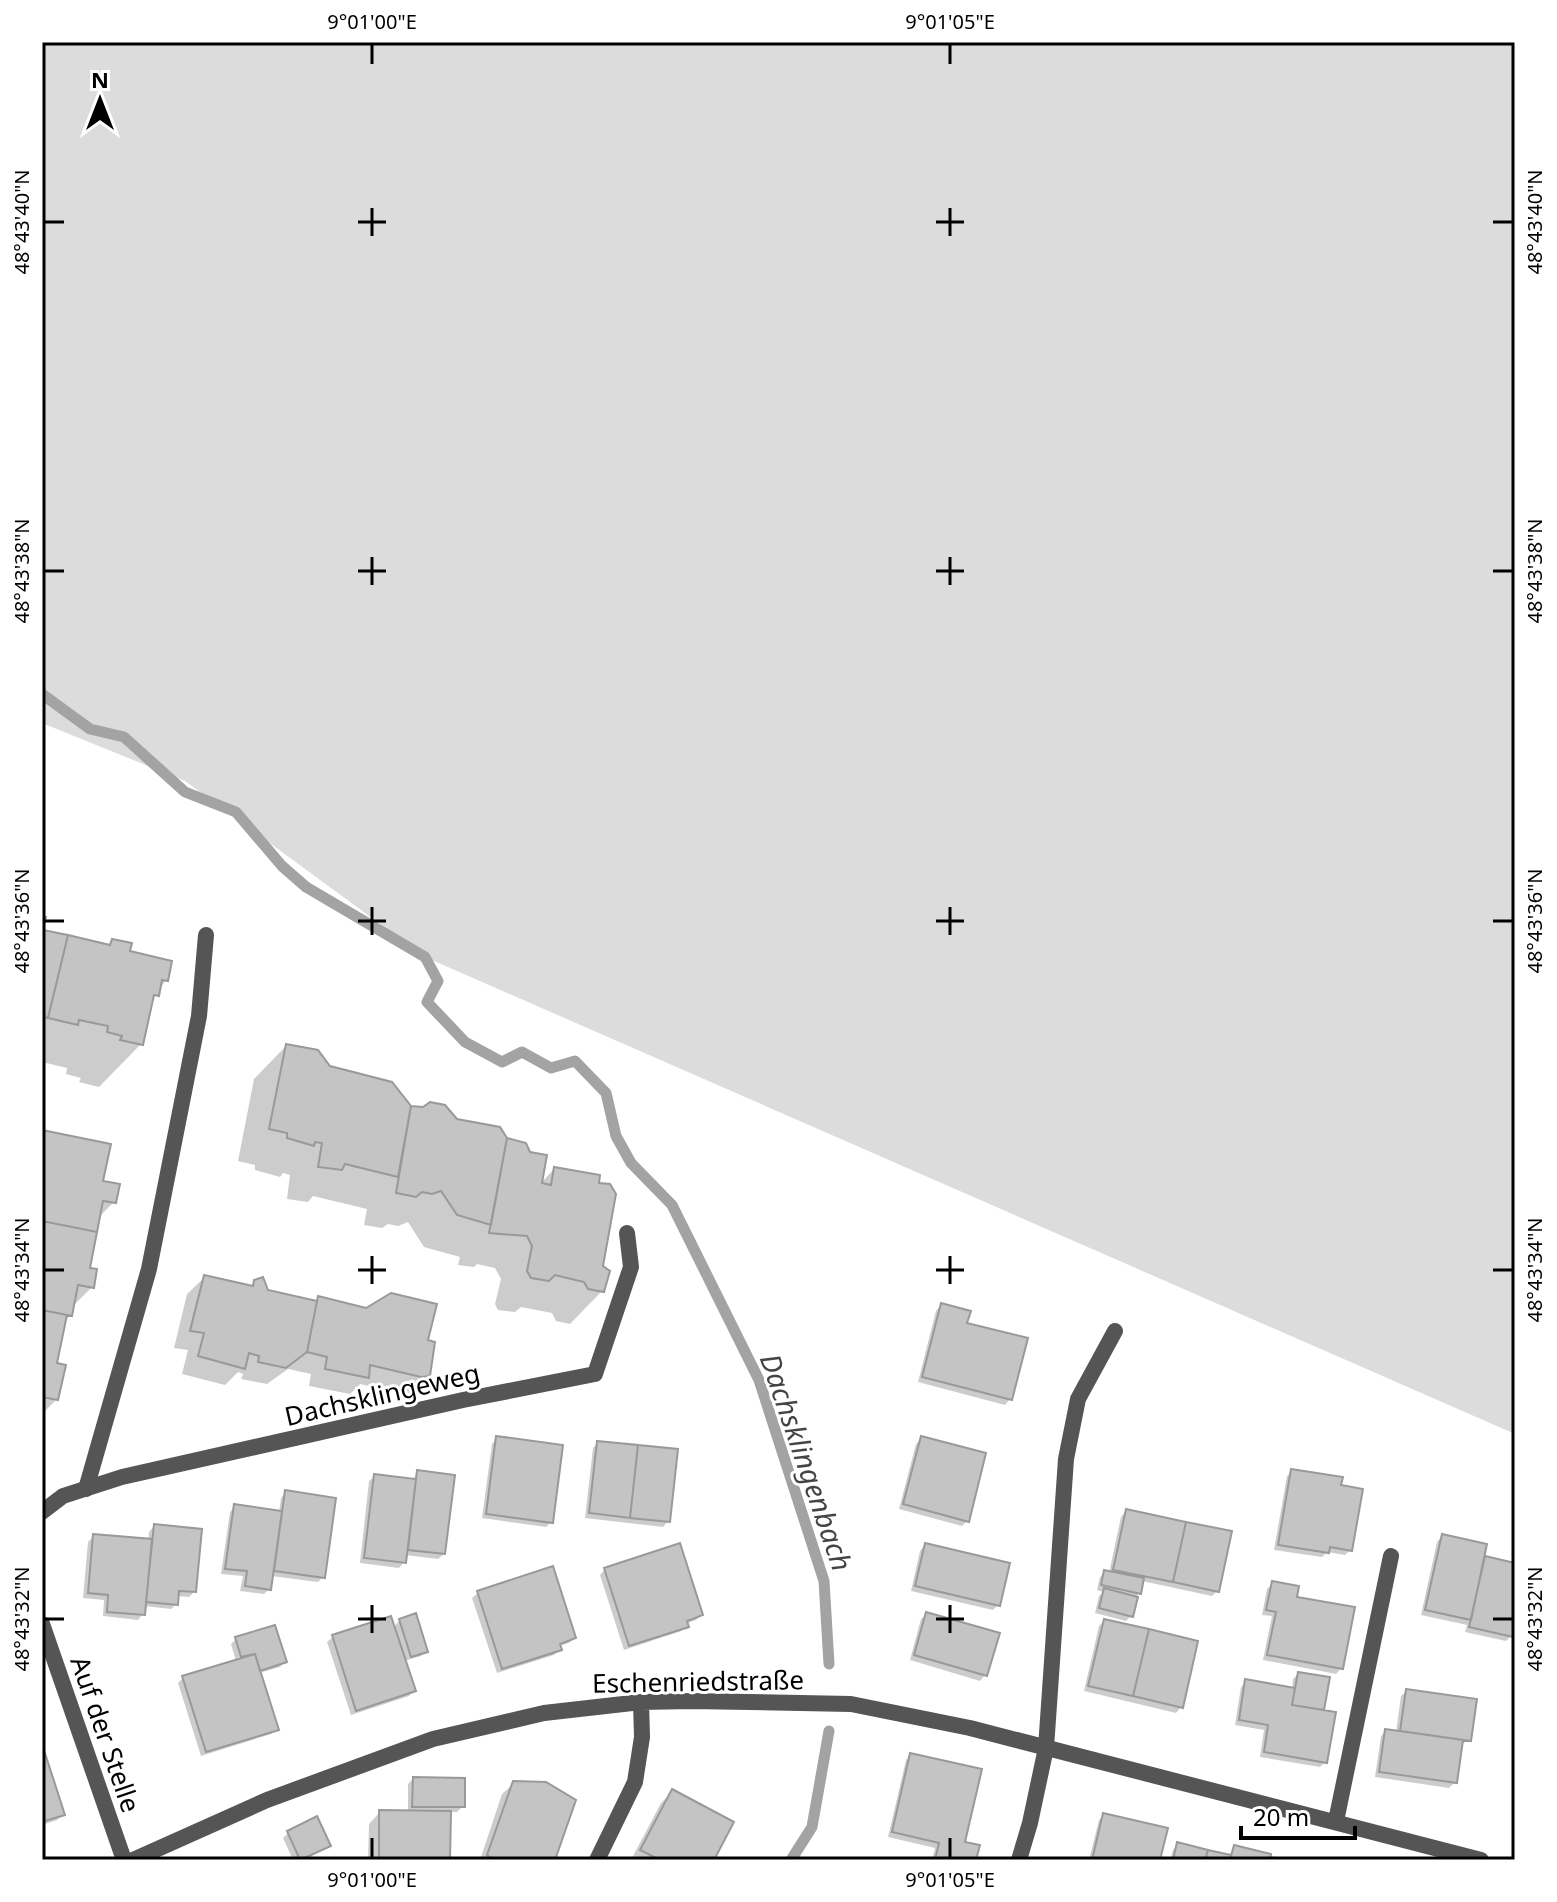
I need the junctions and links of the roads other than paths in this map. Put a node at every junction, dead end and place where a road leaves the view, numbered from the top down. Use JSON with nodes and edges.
{"nodes":[{"id":1,"x":206,"y":935,"type":"dead end"},
{"id":2,"x":627,"y":1233,"type":"dead end"},
{"id":3,"x":1115,"y":1331,"type":"dead end"},
{"id":4,"x":86,"y":1489,"type":"junction"},
{"id":5,"x":42,"y":1512,"type":"edge"},
{"id":6,"x":1391,"y":1556,"type":"dead end"},
{"id":7,"x":42,"y":1624,"type":"edge"},
{"id":8,"x":641,"y":1702,"type":"junction"},
{"id":9,"x":1046,"y":1748,"type":"junction"},
{"id":10,"x":1336,"y":1821,"type":"junction"},
{"id":11,"x":124,"y":1860,"type":"edge"},
{"id":12,"x":133,"y":1860,"type":"edge"},
{"id":13,"x":597,"y":1860,"type":"edge"},
{"id":14,"x":1019,"y":1860,"type":"edge"},
{"id":15,"x":1481,"y":1860,"type":"edge"}],
"edges":[{"from":1,"to":4,"type":"street"},
{"from":2,"to":4,"type":"street","name":"Dachsklingeweg"},
{"from":3,"to":9,"type":"street"},
{"from":4,"to":5,"type":"street","name":"Dachsklingeweg"},
{"from":6,"to":10,"type":"street"},
{"from":7,"to":11,"type":"street","name":"Auf der Stelle"},
{"from":8,"to":9,"type":"street","name":"Eschenriedstraße"},
{"from":8,"to":12,"type":"street","name":"Eschenriedstraße"},
{"from":8,"to":13,"type":"street"},
{"from":9,"to":10,"type":"street","name":"Eschenriedstraße"},
{"from":9,"to":14,"type":"street"},
{"from":10,"to":15,"type":"street","name":"Eschenriedstraße"}]}
